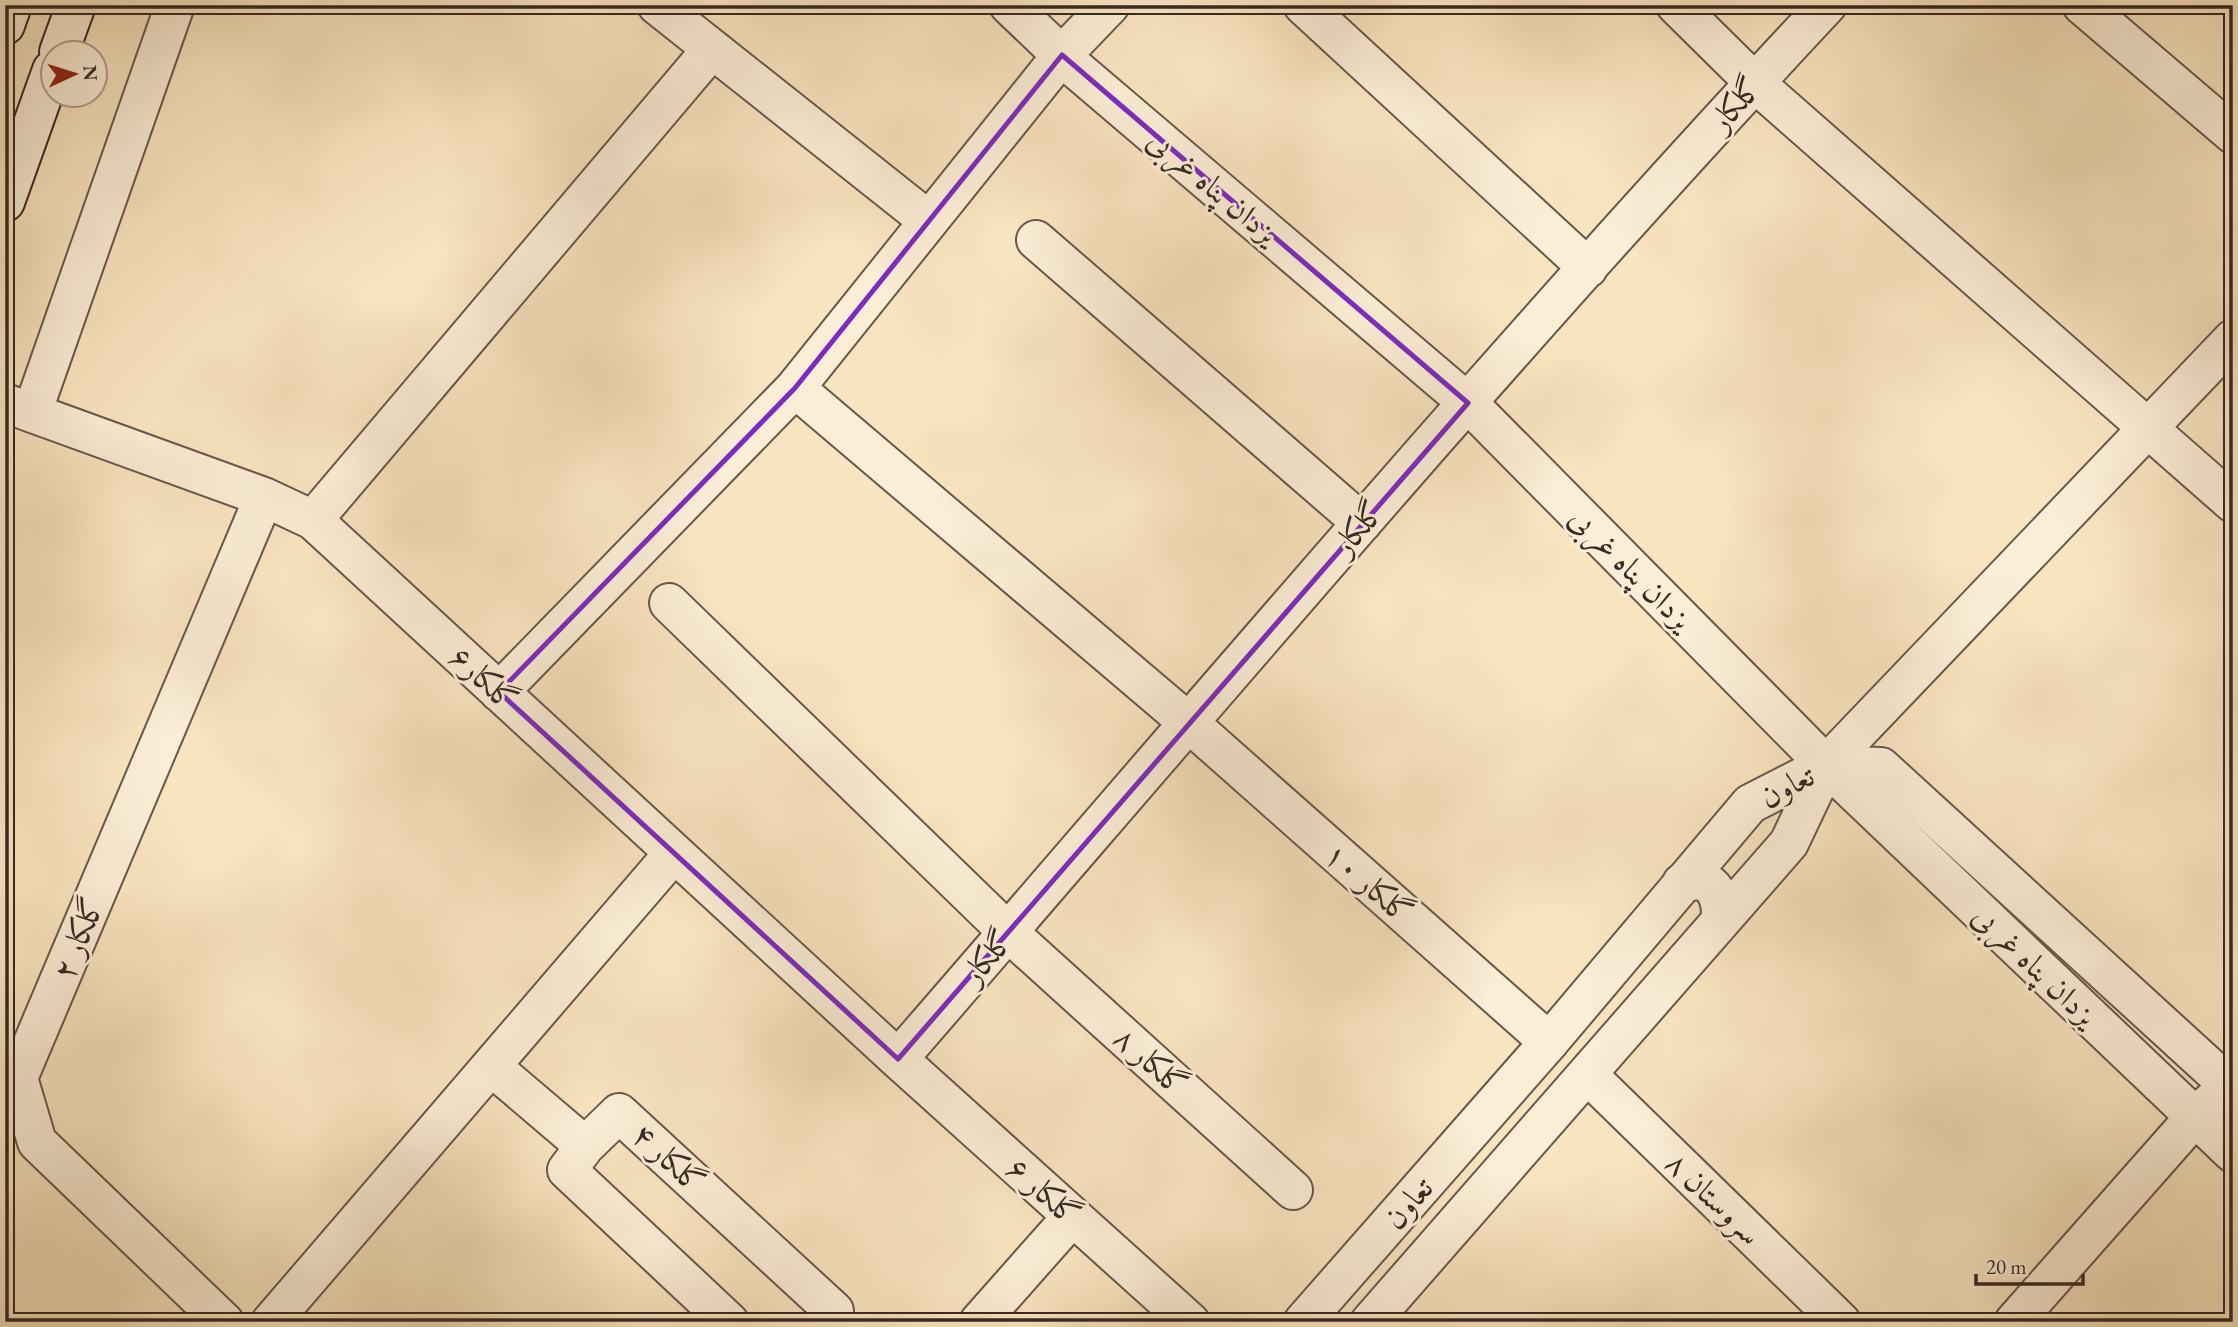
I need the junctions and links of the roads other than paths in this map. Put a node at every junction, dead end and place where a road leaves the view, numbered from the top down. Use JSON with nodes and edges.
{"nodes":[{"id":1,"x":12,"y":5,"type":"edge"},
{"id":2,"x":76,"y":5,"type":"edge"},
{"id":3,"x":175,"y":5,"type":"edge"},
{"id":4,"x":657,"y":5,"type":"edge"},
{"id":5,"x":1009,"y":5,"type":"edge"},
{"id":6,"x":1110,"y":5,"type":"edge"},
{"id":7,"x":1303,"y":5,"type":"edge"},
{"id":8,"x":1675,"y":5,"type":"edge"},
{"id":9,"x":1826,"y":5,"type":"edge"},
{"id":10,"x":2082,"y":5,"type":"edge"},
{"id":11,"x":5,"y":25,"type":"edge"},
{"id":12,"x":64,"y":38,"type":"edge"},
{"id":13,"x":712,"y":49,"type":"junction"},
{"id":14,"x":1062,"y":55,"type":"junction"},
{"id":15,"x":1754,"y":82,"type":"junction"},
{"id":16,"x":38,"y":108,"type":"edge"},
{"id":17,"x":2233,"y":134,"type":"edge"},
{"id":18,"x":5,"y":202,"type":"edge"},
{"id":19,"x":929,"y":221,"type":"junction"},
{"id":20,"x":1036,"y":240,"type":"dead end"},
{"id":21,"x":1588,"y":268,"type":"junction"},
{"id":22,"x":2233,"y":339,"type":"edge"},
{"id":23,"x":794,"y":388,"type":"junction"},
{"id":24,"x":1468,"y":403,"type":"junction"},
{"id":25,"x":19,"y":408,"type":"edge"},
{"id":26,"x":2147,"y":427,"type":"junction"},
{"id":27,"x":264,"y":496,"type":"junction"},
{"id":28,"x":2233,"y":503,"type":"edge"},
{"id":29,"x":313,"y":520,"type":"junction"},
{"id":30,"x":1362,"y":523,"type":"junction"},
{"id":31,"x":668,"y":603,"type":"dead end"},
{"id":32,"x":499,"y":692,"type":"junction"},
{"id":33,"x":1189,"y":723,"type":"junction"},
{"id":34,"x":1826,"y":765,"type":"junction"},
{"id":35,"x":674,"y":853,"type":"junction"},
{"id":36,"x":1682,"y":883,"type":"junction"},
{"id":37,"x":1720,"y":921,"type":"junction"},
{"id":38,"x":1008,"y":932,"type":"junction"},
{"id":39,"x":1549,"y":1042,"type":"junction"},
{"id":40,"x":898,"y":1059,"type":"junction"},
{"id":41,"x":491,"y":1066,"type":"junction"},
{"id":42,"x":1588,"y":1075,"type":"junction"},
{"id":43,"x":2232,"y":1086,"type":"edge"},
{"id":44,"x":12,"y":1095,"type":"edge"},
{"id":45,"x":2194,"y":1118,"type":"junction"},
{"id":46,"x":585,"y":1146,"type":"junction"},
{"id":47,"x":2233,"y":1153,"type":"edge"},
{"id":48,"x":1293,"y":1190,"type":"dead end"},
{"id":49,"x":1072,"y":1217,"type":"junction"},
{"id":50,"x":224,"y":1322,"type":"edge"},
{"id":51,"x":271,"y":1322,"type":"edge"},
{"id":52,"x":729,"y":1322,"type":"edge"},
{"id":53,"x":828,"y":1322,"type":"edge"},
{"id":54,"x":979,"y":1322,"type":"edge"},
{"id":55,"x":1190,"y":1322,"type":"edge"},
{"id":56,"x":1303,"y":1322,"type":"edge"},
{"id":57,"x":1370,"y":1322,"type":"edge"},
{"id":58,"x":1841,"y":1322,"type":"edge"},
{"id":59,"x":2014,"y":1322,"type":"edge"}],
"edges":[{"from":1,"to":11,"type":"street"},
{"from":2,"to":12,"type":"street"},
{"from":3,"to":25,"type":"street"},
{"from":4,"to":13,"type":"street"},
{"from":5,"to":14,"type":"street","name":"یزدان پناه غربی"},
{"from":6,"to":14,"type":"street"},
{"from":7,"to":21,"type":"street"},
{"from":8,"to":15,"type":"street"},
{"from":9,"to":15,"type":"street","name":"گلکار"},
{"from":10,"to":17,"type":"street"},
{"from":13,"to":19,"type":"street"},
{"from":13,"to":29,"type":"street"},
{"from":14,"to":19,"type":"street"},
{"from":14,"to":24,"type":"street","name":"یزدان پناه غربی"},
{"from":15,"to":21,"type":"street","name":"گلکار"},
{"from":15,"to":26,"type":"street"},
{"from":16,"to":18,"type":"street"},
{"from":19,"to":23,"type":"street"},
{"from":20,"to":30,"type":"street"},
{"from":21,"to":24,"type":"street","name":"گلکار"},
{"from":22,"to":26,"type":"street"},
{"from":23,"to":32,"type":"street"},
{"from":23,"to":33,"type":"street","name":"گلکار ۱۰"},
{"from":24,"to":30,"type":"street","name":"گلکار"},
{"from":24,"to":34,"type":"street","name":"یزدان پناه غربی"},
{"from":25,"to":27,"type":"street","name":"گلکار۶"},
{"from":26,"to":28,"type":"street"},
{"from":26,"to":34,"type":"street"},
{"from":27,"to":29,"type":"street","name":"گلکار۶"},
{"from":27,"to":44,"type":"street","name":"گلکار ۲"},
{"from":29,"to":32,"type":"street","name":"گلکار۶"},
{"from":30,"to":33,"type":"street","name":"گلکار"},
{"from":31,"to":38,"type":"street","name":"گلکار ۸"},
{"from":32,"to":35,"type":"street","name":"گلکار۶"},
{"from":33,"to":38,"type":"street","name":"گلکار"},
{"from":33,"to":39,"type":"street","name":"گلکار ۱۰"},
{"from":34,"to":36,"type":"street","name":"تعاون"},
{"from":34,"to":37,"type":"street","name":"تعاون"},
{"from":34,"to":43,"type":"street"},
{"from":34,"to":45,"type":"street","name":"یزدان پناه غربی"},
{"from":35,"to":40,"type":"street","name":"گلکار۶"},
{"from":35,"to":41,"type":"street"},
{"from":36,"to":37,"type":"street"},
{"from":36,"to":39,"type":"street","name":"تعاون"},
{"from":37,"to":42,"type":"street","name":"تعاون"},
{"from":38,"to":40,"type":"street","name":"گلکار"},
{"from":38,"to":48,"type":"street","name":"گلکار ۸"},
{"from":39,"to":56,"type":"street","name":"تعاون"},
{"from":40,"to":49,"type":"street","name":"گلکار ۶"},
{"from":41,"to":46,"type":"street","name":"گلکار ۴"},
{"from":41,"to":51,"type":"street"},
{"from":42,"to":57,"type":"street","name":"تعاون"},
{"from":42,"to":58,"type":"street","name":"سروستان ۸"},
{"from":43,"to":45,"type":"street"},
{"from":44,"to":50,"type":"street","name":"گلکار ۲"},
{"from":45,"to":47,"type":"street","name":"یزدان پناه غربی"},
{"from":45,"to":59,"type":"street"},
{"from":46,"to":52,"type":"street"},
{"from":46,"to":53,"type":"street","name":"گلکار ۴"},
{"from":49,"to":54,"type":"street"},
{"from":49,"to":55,"type":"street","name":"گلکار ۶"}]}
